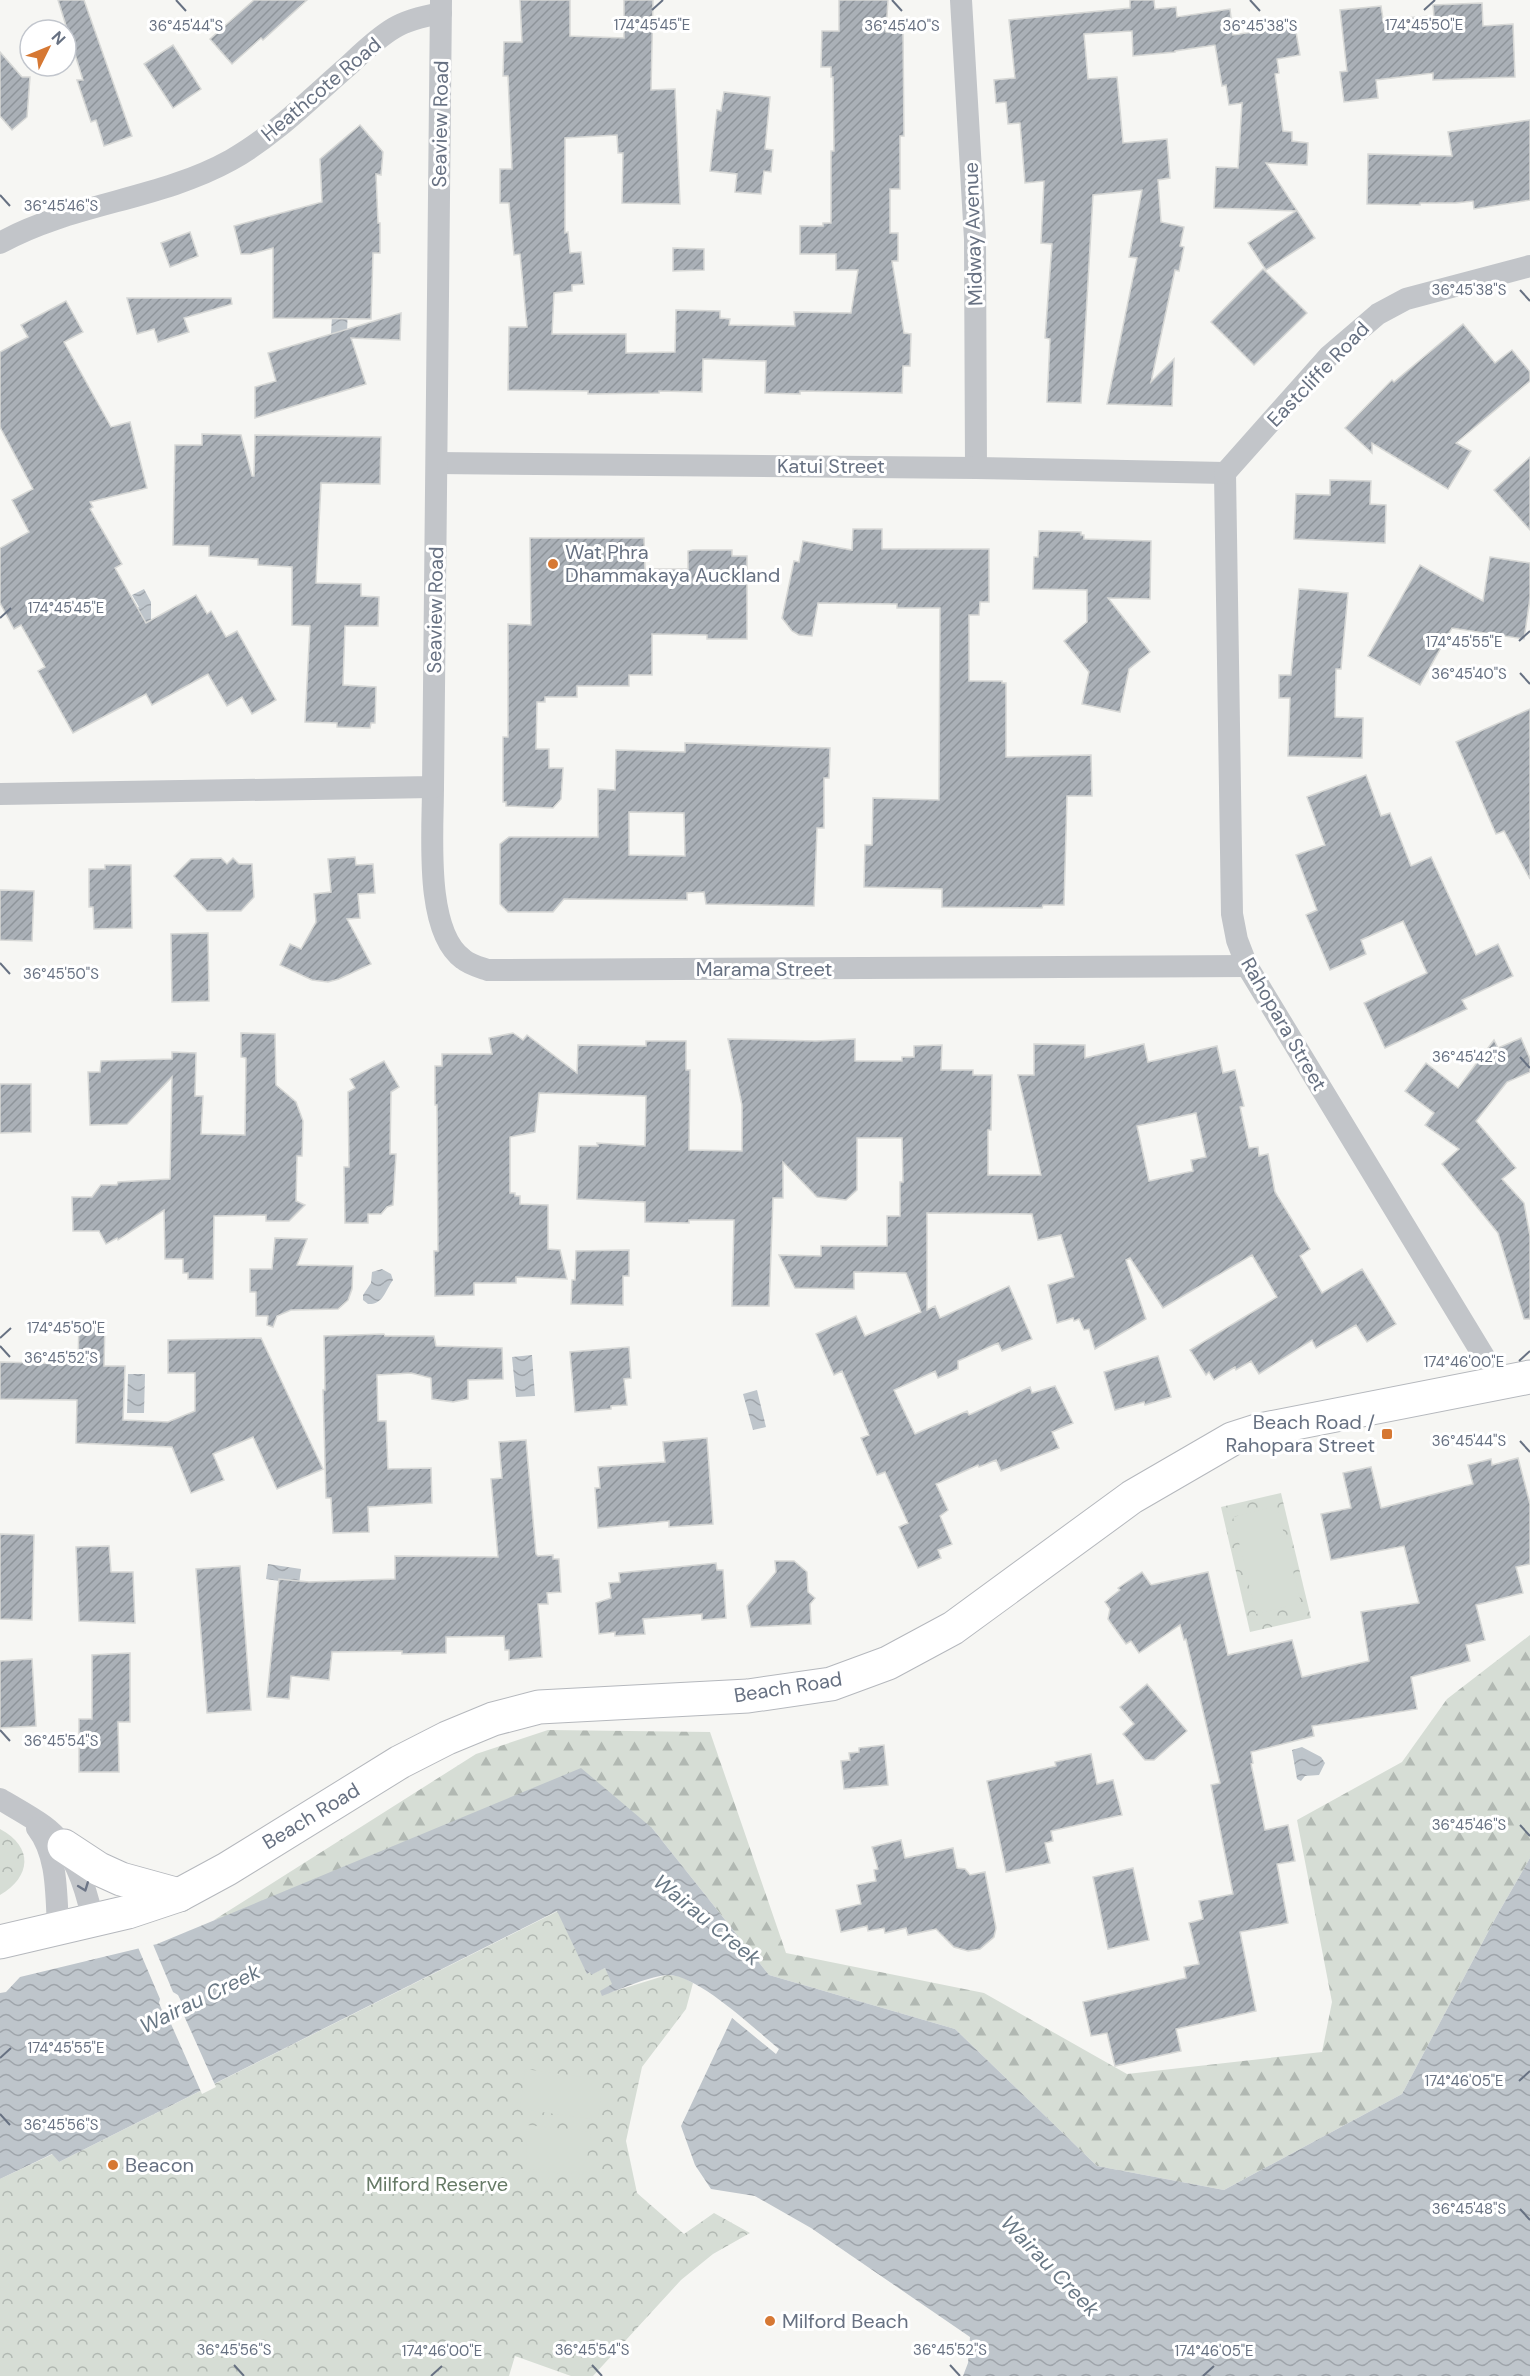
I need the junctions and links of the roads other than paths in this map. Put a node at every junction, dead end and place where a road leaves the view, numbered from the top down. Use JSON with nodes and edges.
{"nodes":[{"id":1,"x":961,"y":0,"type":"edge"},
{"id":2,"x":441,"y":7,"type":"edge"},
{"id":3,"x":0,"y":243,"type":"edge"},
{"id":4,"x":1530,"y":266,"type":"edge"},
{"id":5,"x":437,"y":463,"type":"junction"},
{"id":6,"x":976,"y":468,"type":"junction"},
{"id":7,"x":1225,"y":473,"type":"junction"},
{"id":8,"x":433,"y":787,"type":"junction"},
{"id":9,"x":0,"y":794,"type":"edge"},
{"id":10,"x":1247,"y":966,"type":"junction"},
{"id":11,"x":1515,"y":1380,"type":"edge"},
{"id":12,"x":0,"y":1799,"type":"edge"},
{"id":13,"x":21,"y":1812,"type":"junction"},
{"id":14,"x":64,"y":1846,"type":"junction"},
{"id":15,"x":179,"y":1895,"type":"junction"},
{"id":16,"x":93,"y":1920,"type":"junction"},
{"id":17,"x":58,"y":1928,"type":"junction"},
{"id":18,"x":0,"y":1942,"type":"edge"}],
"edges":[{"from":1,"to":6,"type":"street","name":"Midway Avenue"},
{"from":2,"to":3,"type":"street","name":"Heathcote Road"},
{"from":2,"to":5,"type":"street","name":"Seaview Road"},
{"from":4,"to":7,"type":"street","name":"Eastcliffe Road"},
{"from":5,"to":6,"type":"street","name":"Katui Street"},
{"from":5,"to":8,"type":"street","name":"Seaview Road"},
{"from":6,"to":7,"type":"street","name":"Katui Street"},
{"from":7,"to":10,"type":"street","name":"Rahopara Street"},
{"from":8,"to":9,"type":"street"},
{"from":8,"to":10,"type":"street","name":"Marama Street"},
{"from":10,"to":11,"type":"street","name":"Rahopara Street"},
{"from":11,"to":15,"type":"main road","name":"Beach Road"},
{"from":12,"to":13,"type":"street"},
{"from":13,"to":14,"type":"street"},
{"from":13,"to":17,"type":"street"},
{"from":14,"to":15,"type":"main road"},
{"from":14,"to":16,"type":"street","one_way":true},
{"from":15,"to":16,"type":"main road","name":"Beach Road"},
{"from":16,"to":17,"type":"main road","name":"Beach Road"},
{"from":17,"to":18,"type":"main road","name":"Beach Road"}]}
